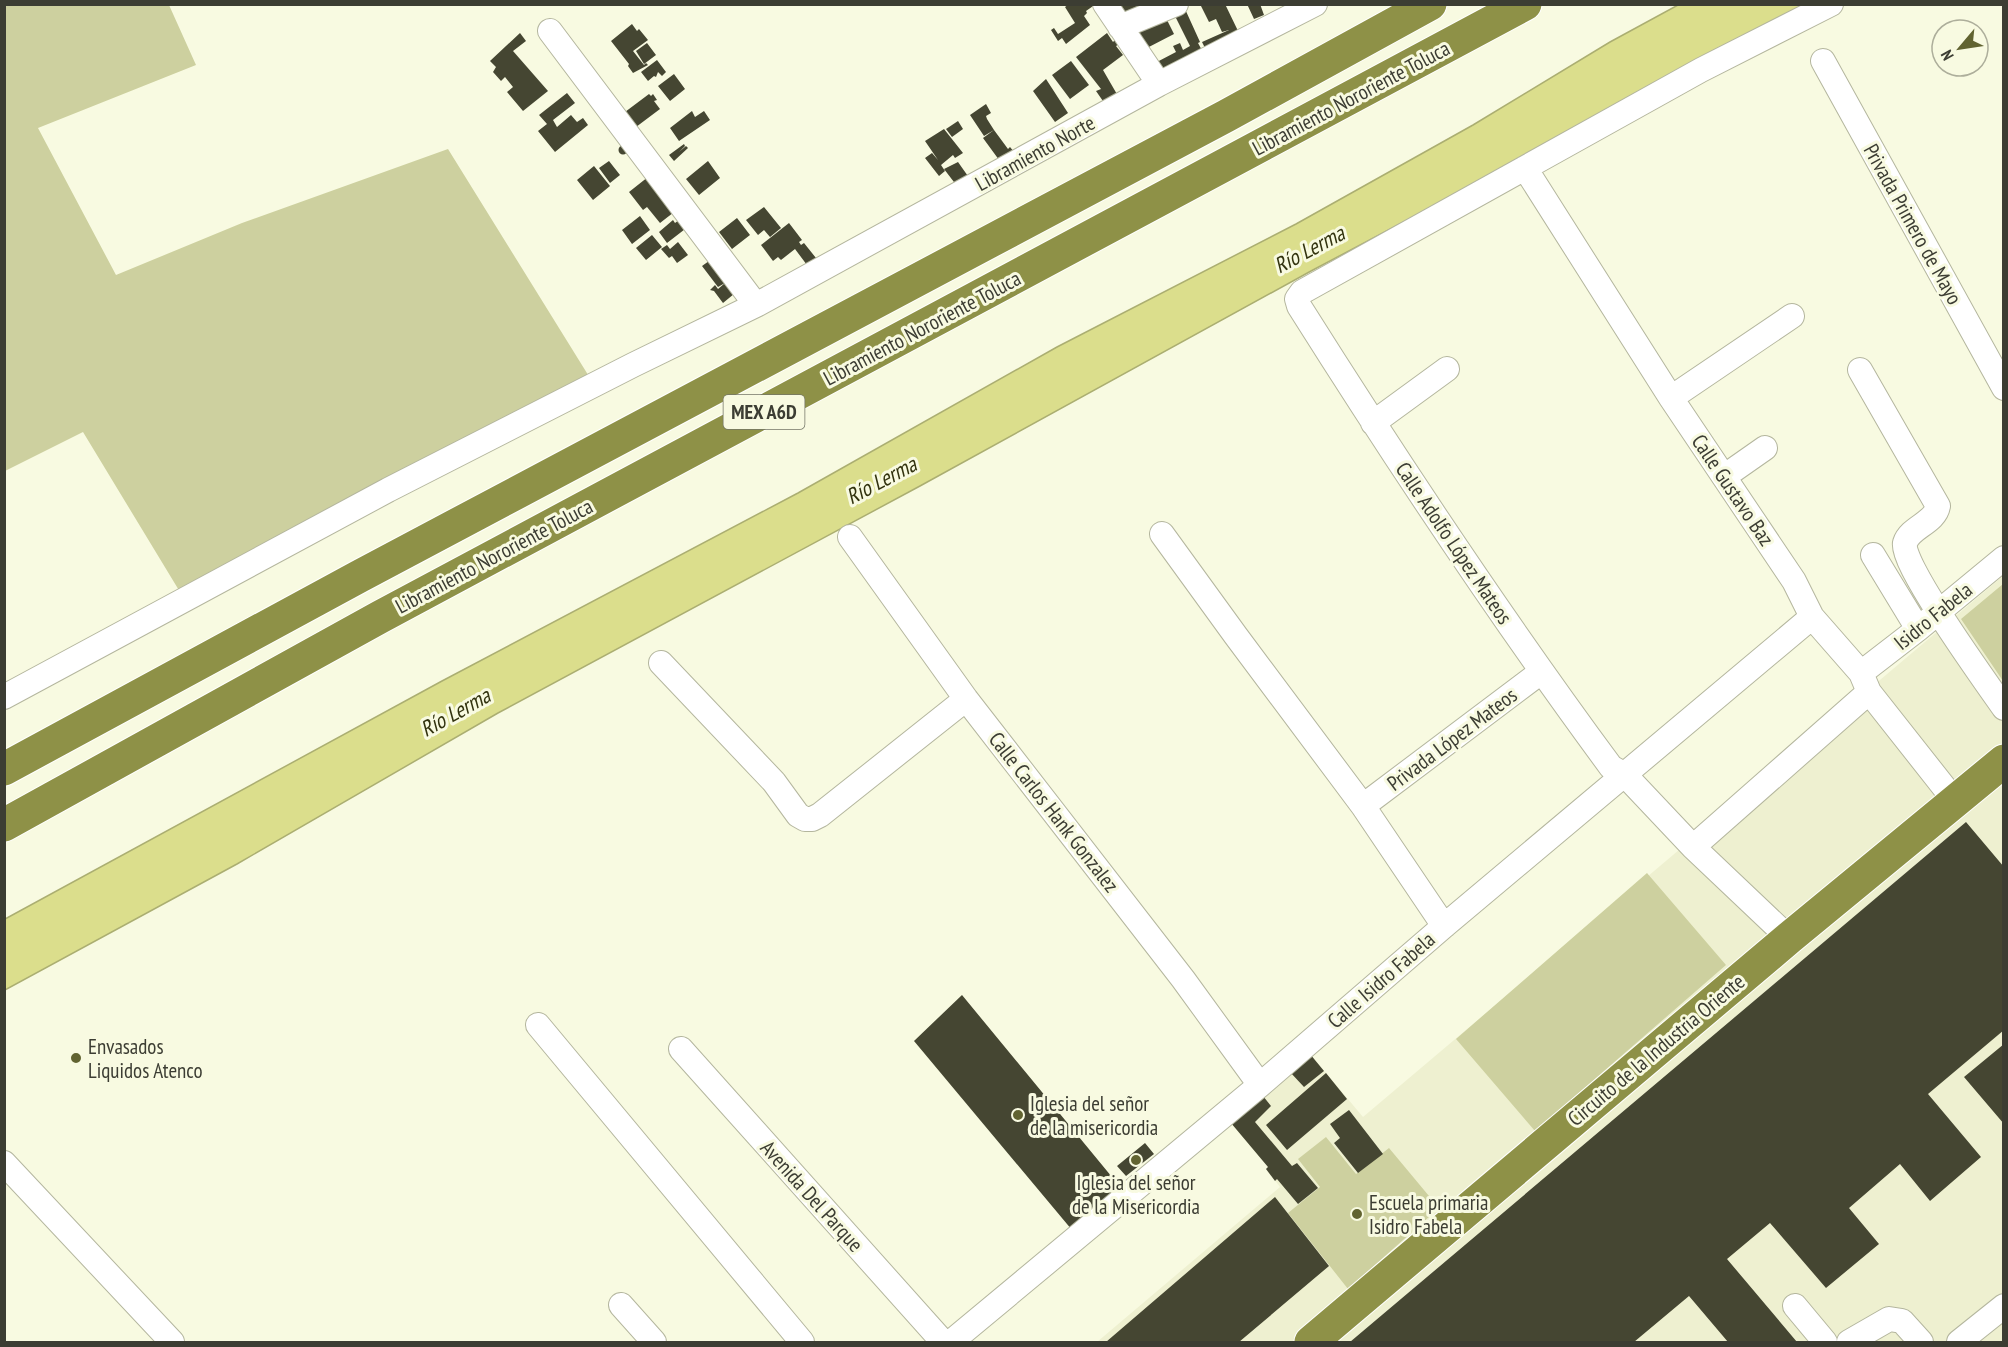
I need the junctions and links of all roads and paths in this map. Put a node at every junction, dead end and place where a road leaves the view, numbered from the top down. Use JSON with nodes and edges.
{"nodes":[{"id":1,"x":1105,"y":4,"type":"edge"},
{"id":2,"x":1176,"y":4,"type":"edge"},
{"id":3,"x":1315,"y":4,"type":"edge"},
{"id":4,"x":1430,"y":4,"type":"edge"},
{"id":5,"x":1525,"y":4,"type":"edge"},
{"id":6,"x":1831,"y":4,"type":"edge"},
{"id":7,"x":1120,"y":27,"type":"junction"},
{"id":8,"x":550,"y":31,"type":"dead end"},
{"id":9,"x":1822,"y":61,"type":"dead end"},
{"id":10,"x":1159,"y":84,"type":"junction"},
{"id":11,"x":1525,"y":168,"type":"junction"},
{"id":12,"x":756,"y":305,"type":"junction"},
{"id":13,"x":1792,"y":316,"type":"dead end"},
{"id":14,"x":1447,"y":369,"type":"dead end"},
{"id":15,"x":1860,"y":370,"type":"dead end"},
{"id":16,"x":2004,"y":388,"type":"edge"},
{"id":17,"x":1671,"y":398,"type":"junction"},
{"id":18,"x":1373,"y":423,"type":"junction"},
{"id":19,"x":1765,"y":448,"type":"dead end"},
{"id":20,"x":1725,"y":476,"type":"junction"},
{"id":21,"x":1162,"y":534,"type":"dead end"},
{"id":22,"x":850,"y":537,"type":"dead end"},
{"id":23,"x":1873,"y":555,"type":"dead end"},
{"id":24,"x":2004,"y":558,"type":"edge"},
{"id":25,"x":1938,"y":612,"type":"junction"},
{"id":26,"x":1812,"y":617,"type":"junction"},
{"id":27,"x":1918,"y":629,"type":"junction"},
{"id":28,"x":662,"y":663,"type":"dead end"},
{"id":29,"x":1541,"y":672,"type":"junction"},
{"id":30,"x":1865,"y":683,"type":"junction"},
{"id":31,"x":4,"y":698,"type":"edge"},
{"id":32,"x":966,"y":699,"type":"junction"},
{"id":33,"x":2004,"y":708,"type":"edge"},
{"id":34,"x":2004,"y":760,"type":"edge"},
{"id":35,"x":4,"y":769,"type":"edge"},
{"id":36,"x":1625,"y":775,"type":"junction"},
{"id":37,"x":1954,"y":801,"type":"junction"},
{"id":38,"x":1363,"y":806,"type":"junction"},
{"id":39,"x":4,"y":825,"type":"edge"},
{"id":40,"x":1693,"y":847,"type":"junction"},
{"id":41,"x":1444,"y":926,"type":"junction"},
{"id":42,"x":1789,"y":938,"type":"junction"},
{"id":43,"x":538,"y":1025,"type":"dead end"},
{"id":44,"x":681,"y":1049,"type":"dead end"},
{"id":45,"x":1260,"y":1085,"type":"junction"},
{"id":46,"x":4,"y":1163,"type":"edge"},
{"id":47,"x":621,"y":1305,"type":"dead end"},
{"id":48,"x":1795,"y":1306,"type":"dead end"},
{"id":49,"x":2004,"y":1306,"type":"edge"},
{"id":50,"x":172,"y":1342,"type":"edge"},
{"id":51,"x":654,"y":1342,"type":"edge"},
{"id":52,"x":802,"y":1342,"type":"edge"},
{"id":53,"x":943,"y":1342,"type":"edge"},
{"id":54,"x":951,"y":1342,"type":"edge"},
{"id":55,"x":1311,"y":1342,"type":"edge"},
{"id":56,"x":1825,"y":1342,"type":"edge"},
{"id":57,"x":1849,"y":1342,"type":"edge"},
{"id":58,"x":1921,"y":1342,"type":"edge"},
{"id":59,"x":1959,"y":1342,"type":"edge"}],
"edges":[{"from":1,"to":7,"type":"street"},
{"from":2,"to":7,"type":"street"},
{"from":3,"to":10,"type":"street","name":"Libramiento Norte"},
{"from":4,"to":35,"type":"highway","name":"Libramiento Nororiente Toluca","number":"MEX A6D"},
{"from":5,"to":39,"type":"highway","name":"Libramiento Nororiente Toluca","number":"MEX A6D"},
{"from":6,"to":11,"type":"street"},
{"from":7,"to":10,"type":"street"},
{"from":8,"to":12,"type":"street"},
{"from":9,"to":16,"type":"street","name":"Privada Primero de Mayo"},
{"from":10,"to":12,"type":"street","name":"Libramiento Norte"},
{"from":11,"to":17,"type":"street","name":"Calle Gustavo Baz"},
{"from":11,"to":18,"type":"street","name":"Calle Adolfo López Mateos"},
{"from":12,"to":31,"type":"street","name":"Libramiento Norte"},
{"from":13,"to":17,"type":"street"},
{"from":14,"to":18,"type":"street"},
{"from":15,"to":25,"type":"street"},
{"from":17,"to":20,"type":"street","name":"Calle Gustavo Baz"},
{"from":18,"to":29,"type":"street","name":"Calle Adolfo López Mateos"},
{"from":19,"to":20,"type":"street"},
{"from":20,"to":26,"type":"street","name":"Calle Gustavo Baz"},
{"from":21,"to":38,"type":"street"},
{"from":22,"to":32,"type":"street","name":"Calle Carlos Hank Gonzalez"},
{"from":23,"to":27,"type":"street"},
{"from":24,"to":25,"type":"street","name":"Isidro Fabela"},
{"from":25,"to":27,"type":"street","name":"Isidro Fabela"},
{"from":25,"to":33,"type":"street"},
{"from":26,"to":30,"type":"street","name":"Calle Gustavo Baz"},
{"from":26,"to":36,"type":"street","name":"Calle Isidro Fabela"},
{"from":27,"to":30,"type":"street","name":"Isidro Fabela"},
{"from":28,"to":32,"type":"street"},
{"from":29,"to":36,"type":"street","name":"Calle Adolfo López Mateos"},
{"from":29,"to":38,"type":"street","name":"Privada López Mateos"},
{"from":30,"to":37,"type":"street","name":"Calle Gustavo Baz"},
{"from":30,"to":40,"type":"street","name":"Isidro Fabela"},
{"from":32,"to":45,"type":"street","name":"Calle Carlos Hank Gonzalez"},
{"from":34,"to":37,"type":"highway","name":"Circuito de la Industria Oriente"},
{"from":36,"to":40,"type":"street","name":"Calle Adolfo López Mateos"},
{"from":36,"to":41,"type":"street","name":"Calle Isidro Fabela"},
{"from":37,"to":42,"type":"highway","name":"Circuito de la Industria Oriente"},
{"from":38,"to":41,"type":"street"},
{"from":40,"to":42,"type":"street","name":"Calle Adolfo López Mateos"},
{"from":41,"to":45,"type":"street","name":"Calle Isidro Fabela"},
{"from":42,"to":55,"type":"highway","name":"Circuito de la Industria Oriente"},
{"from":43,"to":52,"type":"street"},
{"from":44,"to":53,"type":"street","name":"Avenida Del Parque"},
{"from":45,"to":54,"type":"street","name":"Calle Isidro Fabela"},
{"from":46,"to":50,"type":"street"},
{"from":47,"to":51,"type":"street"},
{"from":48,"to":56,"type":"street"},
{"from":49,"to":59,"type":"street"},
{"from":57,"to":58,"type":"street"}]}
